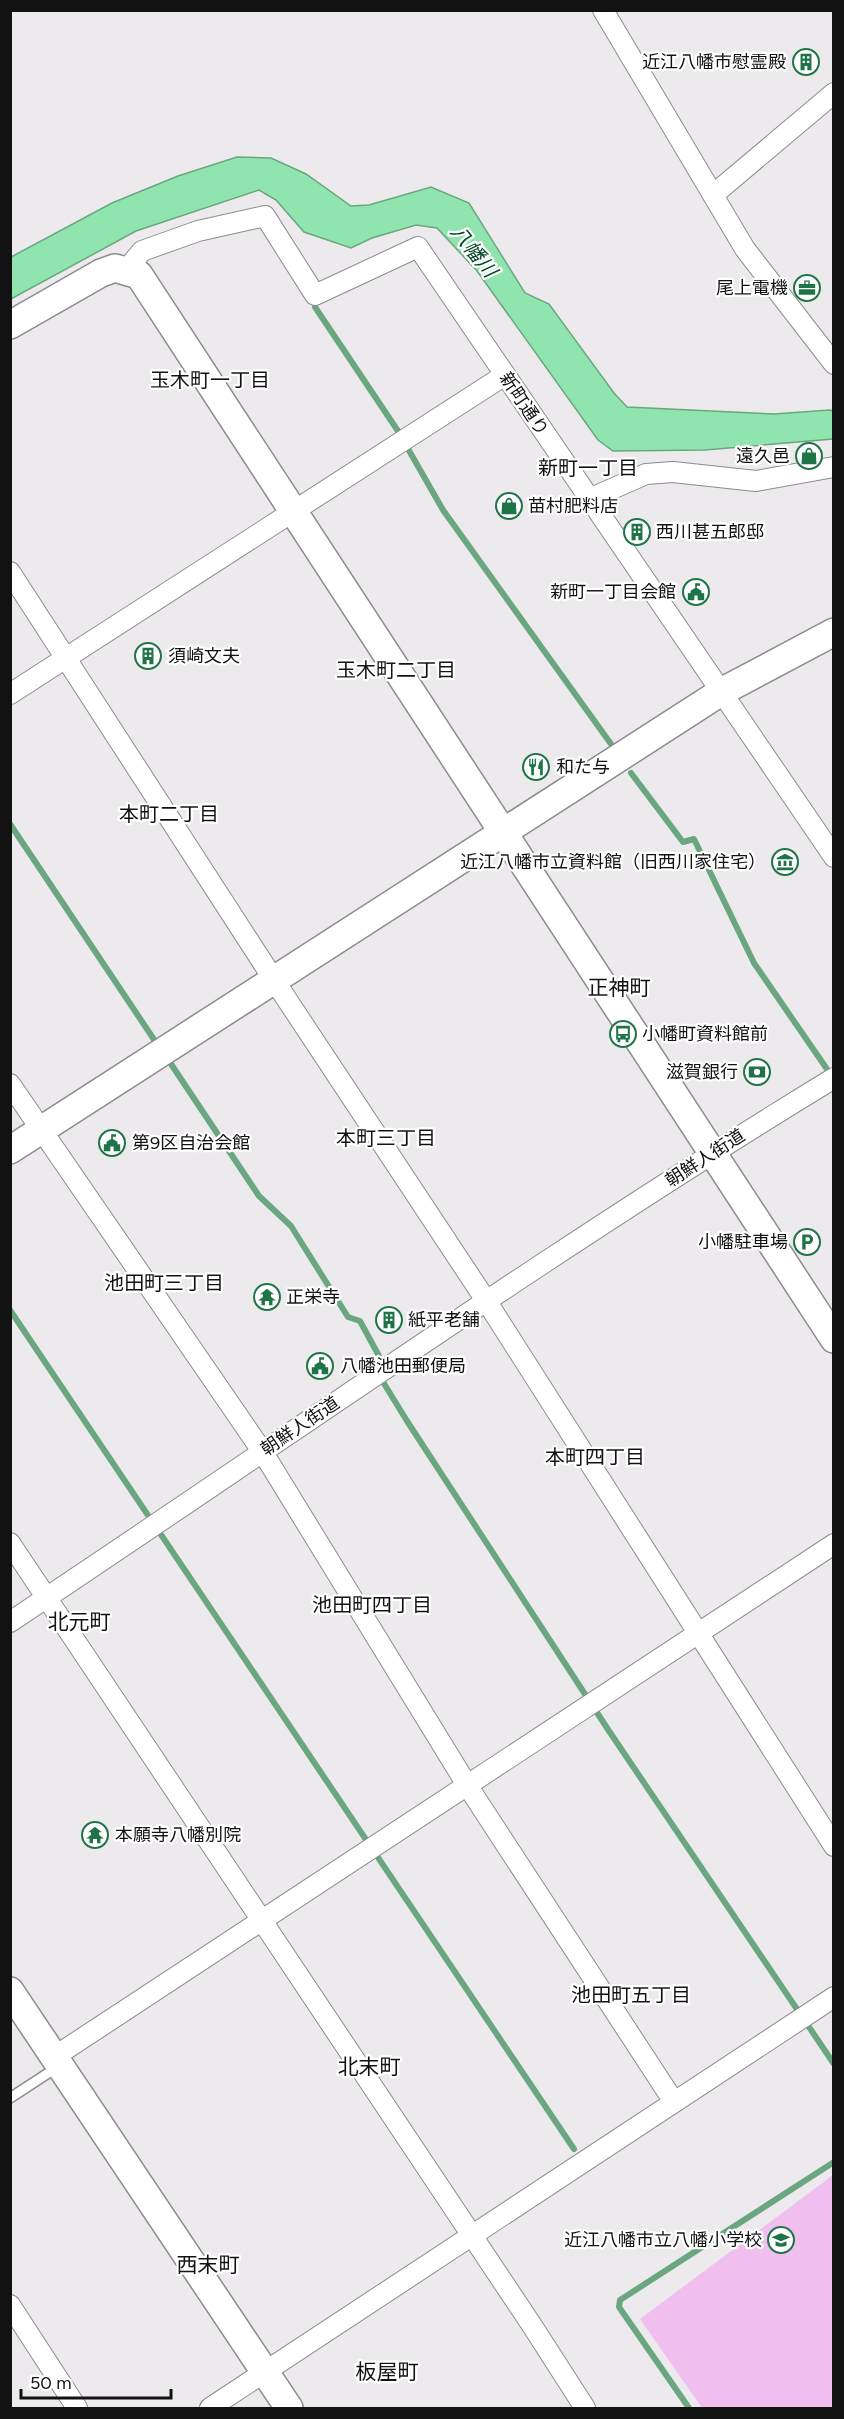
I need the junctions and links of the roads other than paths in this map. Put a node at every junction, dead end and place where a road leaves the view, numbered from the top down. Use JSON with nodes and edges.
{"nodes":[{"id":1,"x":608,"y":12,"type":"edge"},
{"id":2,"x":834,"y":93,"type":"edge"},
{"id":3,"x":713,"y":195,"type":"junction"},
{"id":4,"x":126,"y":270,"type":"junction"},
{"id":5,"x":10,"y":325,"type":"edge"},
{"id":6,"x":828,"y":347,"type":"edge"},
{"id":7,"x":834,"y":364,"type":"edge"},
{"id":8,"x":505,"y":375,"type":"junction"},
{"id":9,"x":834,"y":467,"type":"edge"},
{"id":10,"x":589,"y":499,"type":"junction"},
{"id":11,"x":292,"y":513,"type":"junction"},
{"id":12,"x":10,"y":572,"type":"edge"},
{"id":13,"x":834,"y":632,"type":"edge"},
{"id":14,"x":66,"y":658,"type":"junction"},
{"id":15,"x":721,"y":692,"type":"junction"},
{"id":16,"x":10,"y":694,"type":"edge"},
{"id":17,"x":502,"y":833,"type":"junction"},
{"id":18,"x":834,"y":857,"type":"edge"},
{"id":19,"x":274,"y":980,"type":"junction"},
{"id":20,"x":834,"y":1078,"type":"edge"},
{"id":21,"x":10,"y":1084,"type":"edge"},
{"id":22,"x":41,"y":1131,"type":"junction"},
{"id":23,"x":10,"y":1150,"type":"edge"},
{"id":24,"x":712,"y":1152,"type":"junction"},
{"id":25,"x":487,"y":1302,"type":"junction"},
{"id":26,"x":834,"y":1339,"type":"edge"},
{"id":27,"x":262,"y":1451,"type":"junction"},
{"id":28,"x":10,"y":1543,"type":"edge"},
{"id":29,"x":834,"y":1544,"type":"edge"},
{"id":30,"x":48,"y":1598,"type":"junction"},
{"id":31,"x":10,"y":1622,"type":"edge"},
{"id":32,"x":697,"y":1634,"type":"junction"},
{"id":33,"x":468,"y":1785,"type":"junction"},
{"id":34,"x":834,"y":1846,"type":"edge"},
{"id":35,"x":261,"y":1921,"type":"junction"},
{"id":36,"x":10,"y":1991,"type":"edge"},
{"id":37,"x":834,"y":1997,"type":"edge"},
{"id":38,"x":57,"y":2061,"type":"junction"},
{"id":39,"x":10,"y":2098,"type":"edge"},
{"id":40,"x":674,"y":2102,"type":"junction"},
{"id":41,"x":472,"y":2235,"type":"junction"},
{"id":42,"x":10,"y":2305,"type":"edge"},
{"id":43,"x":265,"y":2372,"type":"junction"},
{"id":44,"x":77,"y":2409,"type":"edge"},
{"id":45,"x":210,"y":2409,"type":"edge"},
{"id":46,"x":289,"y":2409,"type":"edge"},
{"id":47,"x":585,"y":2409,"type":"edge"}],
"edges":[{"from":1,"to":3,"type":"street"},
{"from":2,"to":3,"type":"street"},
{"from":3,"to":6,"type":"street"},
{"from":4,"to":5,"type":"street"},
{"from":4,"to":8,"type":"street","name":"新町通り"},
{"from":4,"to":11,"type":"street"},
{"from":6,"to":7,"type":"street"},
{"from":8,"to":10,"type":"street","name":"新町通り"},
{"from":8,"to":11,"type":"street"},
{"from":9,"to":10,"type":"street"},
{"from":10,"to":15,"type":"street","name":"新町通り"},
{"from":11,"to":14,"type":"street"},
{"from":11,"to":17,"type":"street"},
{"from":12,"to":14,"type":"street"},
{"from":13,"to":15,"type":"street"},
{"from":14,"to":16,"type":"street"},
{"from":14,"to":19,"type":"street"},
{"from":15,"to":17,"type":"street"},
{"from":15,"to":18,"type":"street","name":"新町通り"},
{"from":17,"to":19,"type":"street"},
{"from":17,"to":24,"type":"street"},
{"from":19,"to":22,"type":"street"},
{"from":19,"to":25,"type":"street"},
{"from":20,"to":24,"type":"street","name":"朝鮮人街道"},
{"from":21,"to":22,"type":"street"},
{"from":22,"to":23,"type":"street"},
{"from":22,"to":27,"type":"street"},
{"from":24,"to":25,"type":"street","name":"朝鮮人街道"},
{"from":24,"to":26,"type":"street"},
{"from":25,"to":27,"type":"street","name":"朝鮮人街道"},
{"from":25,"to":32,"type":"street"},
{"from":27,"to":30,"type":"street","name":"朝鮮人街道"},
{"from":27,"to":33,"type":"street"},
{"from":28,"to":30,"type":"street"},
{"from":29,"to":32,"type":"street"},
{"from":30,"to":31,"type":"street","name":"朝鮮人街道"},
{"from":30,"to":35,"type":"street"},
{"from":32,"to":33,"type":"street"},
{"from":32,"to":34,"type":"street"},
{"from":33,"to":35,"type":"street"},
{"from":33,"to":40,"type":"street"},
{"from":35,"to":38,"type":"street"},
{"from":35,"to":41,"type":"street"},
{"from":36,"to":38,"type":"street"},
{"from":37,"to":40,"type":"street"},
{"from":38,"to":39,"type":"lane"},
{"from":38,"to":43,"type":"street"},
{"from":40,"to":41,"type":"street"},
{"from":41,"to":43,"type":"street"},
{"from":41,"to":47,"type":"street"},
{"from":42,"to":44,"type":"street"},
{"from":43,"to":45,"type":"street"},
{"from":43,"to":46,"type":"street"}]}
